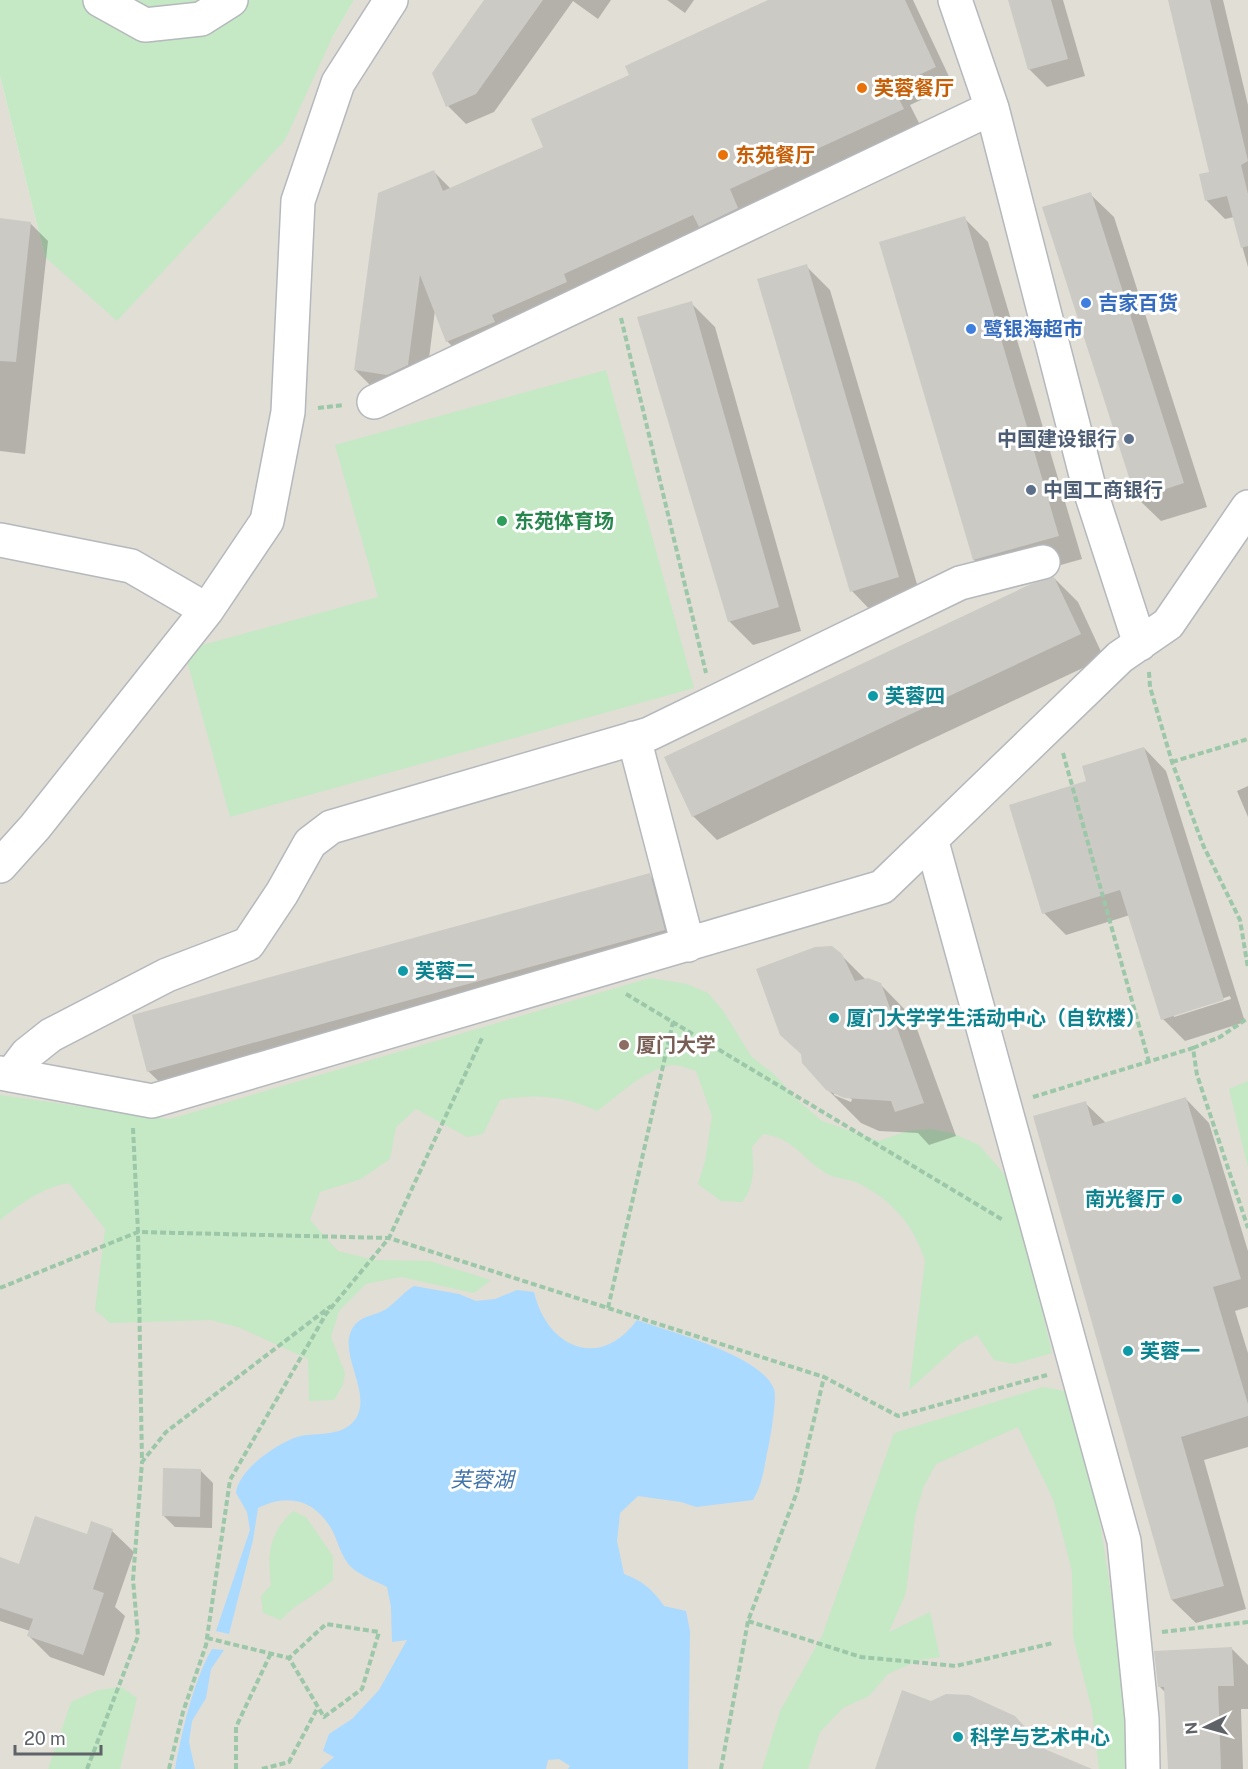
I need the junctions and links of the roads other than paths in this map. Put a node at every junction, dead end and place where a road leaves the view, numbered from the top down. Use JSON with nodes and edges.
{"nodes":[{"id":1,"x":100,"y":0,"type":"edge"},
{"id":2,"x":231,"y":0,"type":"edge"},
{"id":3,"x":391,"y":0,"type":"edge"},
{"id":4,"x":955,"y":0,"type":"edge"},
{"id":5,"x":992,"y":108,"type":"junction"},
{"id":6,"x":375,"y":402,"type":"road end"},
{"id":7,"x":1246,"y":513,"type":"edge"},
{"id":8,"x":0,"y":540,"type":"edge"},
{"id":9,"x":1043,"y":562,"type":"dead end"},
{"id":10,"x":207,"y":610,"type":"junction"},
{"id":11,"x":1140,"y":644,"type":"junction"},
{"id":12,"x":634,"y":738,"type":"junction"},
{"id":13,"x":932,"y":842,"type":"junction"},
{"id":14,"x":0,"y":866,"type":"edge"},
{"id":15,"x":688,"y":945,"type":"junction"},
{"id":16,"x":6,"y":1074,"type":"edge"},
{"id":17,"x":1143,"y":1769,"type":"edge"}],
"edges":[{"from":1,"to":2,"type":"street"},
{"from":3,"to":10,"type":"street"},
{"from":4,"to":5,"type":"street"},
{"from":5,"to":6,"type":"street"},
{"from":5,"to":11,"type":"street"},
{"from":7,"to":11,"type":"street"},
{"from":8,"to":10,"type":"street"},
{"from":9,"to":12,"type":"street"},
{"from":10,"to":14,"type":"street"},
{"from":11,"to":13,"type":"street"},
{"from":12,"to":15,"type":"street"},
{"from":12,"to":16,"type":"street"},
{"from":13,"to":15,"type":"street"},
{"from":13,"to":17,"type":"street"},
{"from":15,"to":16,"type":"street"}]}
